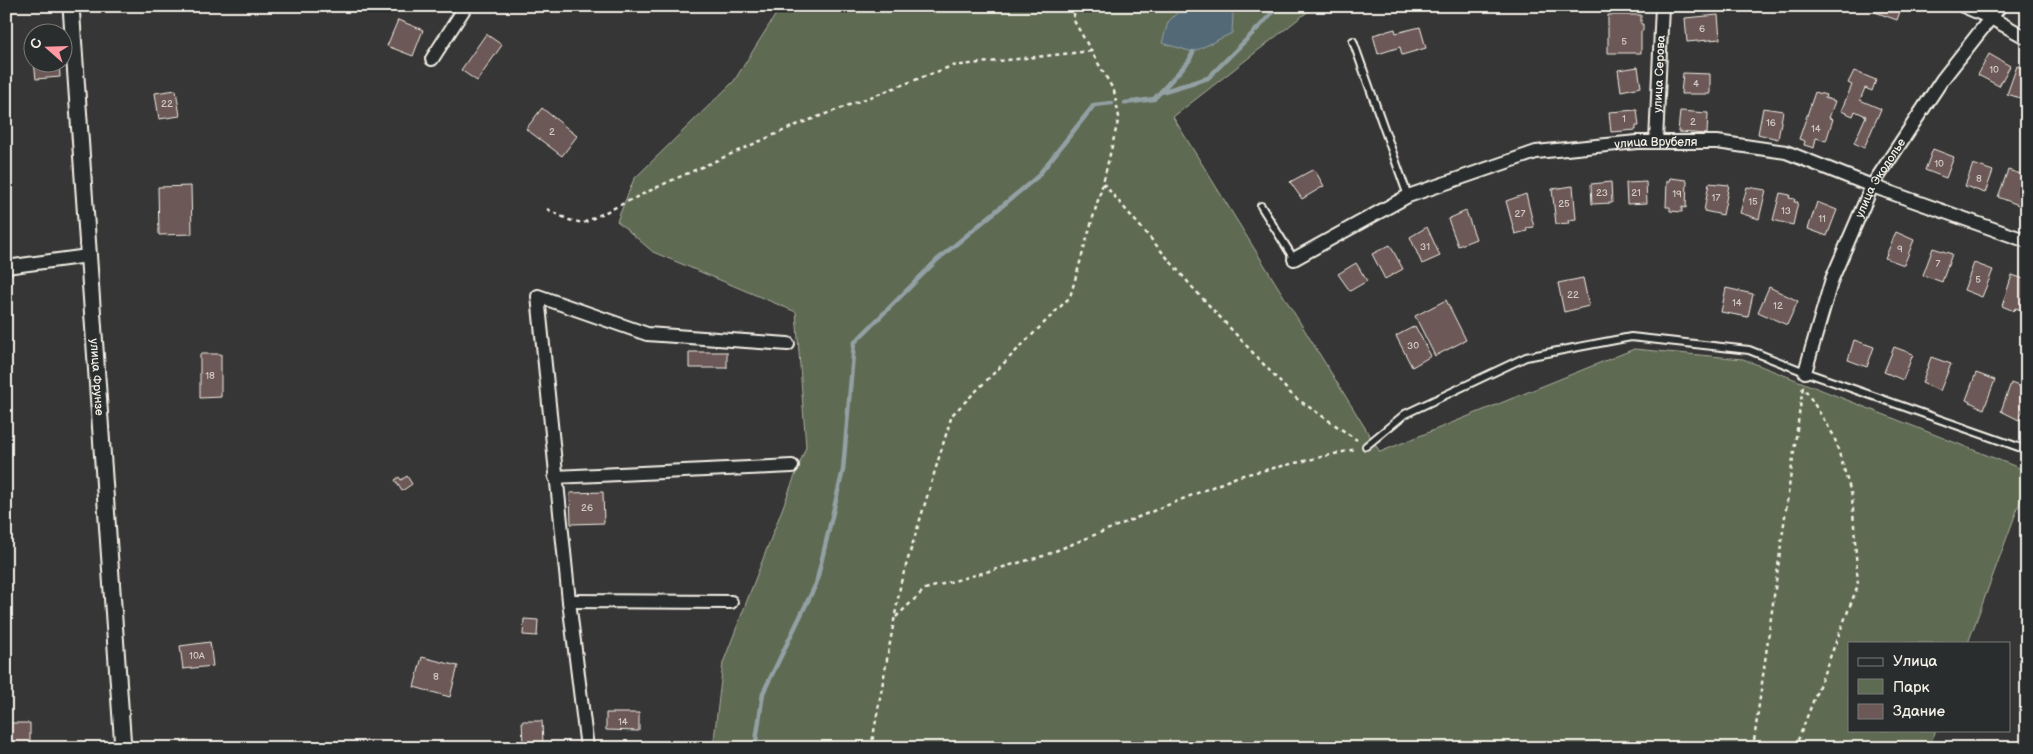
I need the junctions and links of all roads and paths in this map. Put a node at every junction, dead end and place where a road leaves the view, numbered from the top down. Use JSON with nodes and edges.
{"nodes":[{"id":1,"x":70,"y":6,"type":"edge"},
{"id":2,"x":466,"y":6,"type":"edge"},
{"id":3,"x":1076,"y":6,"type":"edge"},
{"id":4,"x":1662,"y":6,"type":"edge"},
{"id":5,"x":1963,"y":6,"type":"edge"},
{"id":6,"x":2000,"y":6,"type":"edge"},
{"id":7,"x":1991,"y":18,"type":"junction"},
{"id":8,"x":2027,"y":38,"type":"edge"},
{"id":9,"x":1353,"y":41,"type":"dead end"},
{"id":10,"x":1091,"y":51,"type":"junction"},
{"id":11,"x":432,"y":59,"type":"dead end"},
{"id":12,"x":1656,"y":142,"type":"junction"},
{"id":13,"x":1103,"y":183,"type":"junction"},
{"id":14,"x":1872,"y":186,"type":"junction"},
{"id":15,"x":1408,"y":196,"type":"junction"},
{"id":16,"x":1261,"y":206,"type":"dead end"},
{"id":17,"x":547,"y":209,"type":"dead end"},
{"id":18,"x":2027,"y":241,"type":"edge"},
{"id":19,"x":88,"y":256,"type":"junction"},
{"id":20,"x":1294,"y":260,"type":"joint"},
{"id":21,"x":6,"y":267,"type":"edge"},
{"id":22,"x":788,"y":344,"type":"dead end"},
{"id":23,"x":1805,"y":372,"type":"junction"},
{"id":24,"x":1803,"y":386,"type":"junction"},
{"id":25,"x":1366,"y":446,"type":"junction"},
{"id":26,"x":2027,"y":450,"type":"edge"},
{"id":27,"x":792,"y":466,"type":"dead end"},
{"id":28,"x":556,"y":477,"type":"junction"},
{"id":29,"x":569,"y":601,"type":"junction"},
{"id":30,"x":731,"y":602,"type":"dead end"},
{"id":31,"x":895,"y":618,"type":"junction"},
{"id":32,"x":123,"y":748,"type":"edge"},
{"id":33,"x":587,"y":748,"type":"edge"},
{"id":34,"x":871,"y":748,"type":"edge"},
{"id":35,"x":1753,"y":748,"type":"edge"},
{"id":36,"x":1795,"y":748,"type":"edge"}],
"edges":[{"from":1,"to":19,"type":"street","name":"улица Фрунзе"},
{"from":2,"to":11,"type":"street"},
{"from":3,"to":10,"type":"path"},
{"from":4,"to":12,"type":"street","name":"улица Серова"},
{"from":5,"to":7,"type":"street"},
{"from":6,"to":7,"type":"street","name":"улица Экодолье"},
{"from":7,"to":8,"type":"street"},
{"from":7,"to":14,"type":"street","name":"улица Экодолье"},
{"from":9,"to":15,"type":"lane"},
{"from":10,"to":13,"type":"path"},
{"from":10,"to":17,"type":"path"},
{"from":12,"to":14,"type":"street","name":"улица Врубеля"},
{"from":12,"to":15,"type":"street","name":"улица Врубеля"},
{"from":13,"to":25,"type":"path"},
{"from":13,"to":31,"type":"path"},
{"from":14,"to":18,"type":"street","name":"улица Врубеля"},
{"from":14,"to":23,"type":"street","name":"улица Экодолье"},
{"from":15,"to":20,"type":"street","name":"улица Врубеля"},
{"from":16,"to":20,"type":"lane"},
{"from":19,"to":21,"type":"street"},
{"from":19,"to":32,"type":"street","name":"улица Фрунзе"},
{"from":22,"to":28,"type":"street"},
{"from":23,"to":24,"type":"path"},
{"from":23,"to":25,"type":"lane"},
{"from":23,"to":26,"type":"lane"},
{"from":24,"to":35,"type":"path"},
{"from":24,"to":36,"type":"path"},
{"from":25,"to":31,"type":"path"},
{"from":27,"to":28,"type":"street"},
{"from":28,"to":29,"type":"street"},
{"from":29,"to":30,"type":"street"},
{"from":29,"to":33,"type":"street"},
{"from":31,"to":34,"type":"path"}]}
